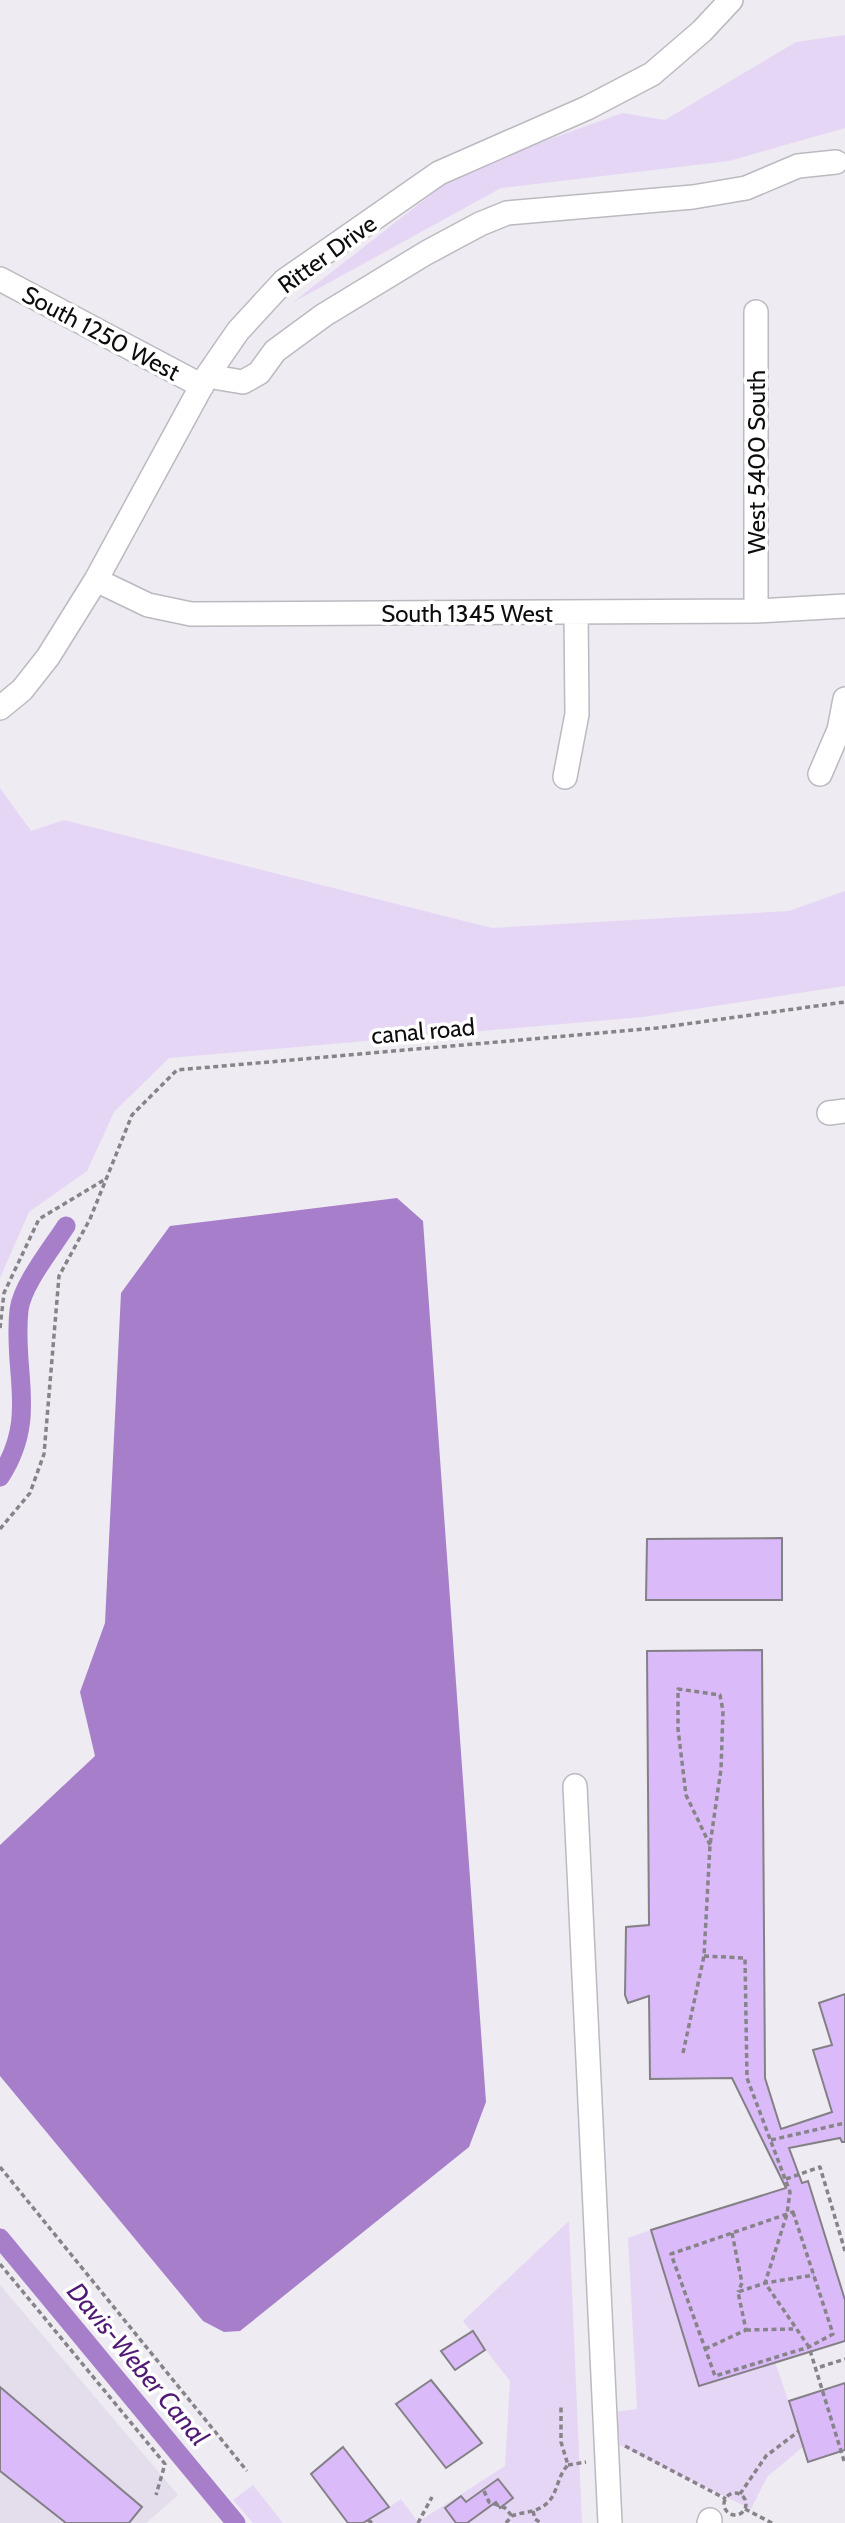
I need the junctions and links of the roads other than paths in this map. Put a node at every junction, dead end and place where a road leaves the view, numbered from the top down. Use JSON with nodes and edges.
{"nodes":[{"id":1,"x":731,"y":0,"type":"edge"},
{"id":2,"x":836,"y":162,"type":"dead end"},
{"id":3,"x":0,"y":279,"type":"edge"},
{"id":4,"x":756,"y":312,"type":"dead end"},
{"id":5,"x":205,"y":381,"type":"junction"},
{"id":6,"x":96,"y":580,"type":"junction"},
{"id":7,"x":756,"y":611,"type":"junction"},
{"id":8,"x":844,"y":611,"type":"edge"},
{"id":9,"x":576,"y":612,"type":"junction"},
{"id":10,"x":845,"y":699,"type":"edge"},
{"id":11,"x":0,"y":708,"type":"edge"},
{"id":12,"x":820,"y":774,"type":"dead end"},
{"id":13,"x":565,"y":777,"type":"dead end"},
{"id":14,"x":575,"y":1786,"type":"dead end"},
{"id":15,"x":610,"y":2523,"type":"edge"}],
"edges":[{"from":1,"to":5,"type":"street","name":"Ritter Drive"},
{"from":2,"to":5,"type":"street","name":"South 1250 West"},
{"from":3,"to":5,"type":"street","name":"South 1250 West"},
{"from":4,"to":7,"type":"street","name":"West 5400 South"},
{"from":5,"to":6,"type":"street","name":"Ritter Drive"},
{"from":6,"to":9,"type":"street","name":"South 1345 West"},
{"from":6,"to":11,"type":"street","name":"Ritter Drive"},
{"from":7,"to":8,"type":"street","name":"South 1345 West"},
{"from":7,"to":9,"type":"street","name":"South 1345 West"},
{"from":9,"to":13,"type":"street"},
{"from":10,"to":12,"type":"street"},
{"from":14,"to":15,"type":"street"}]}
